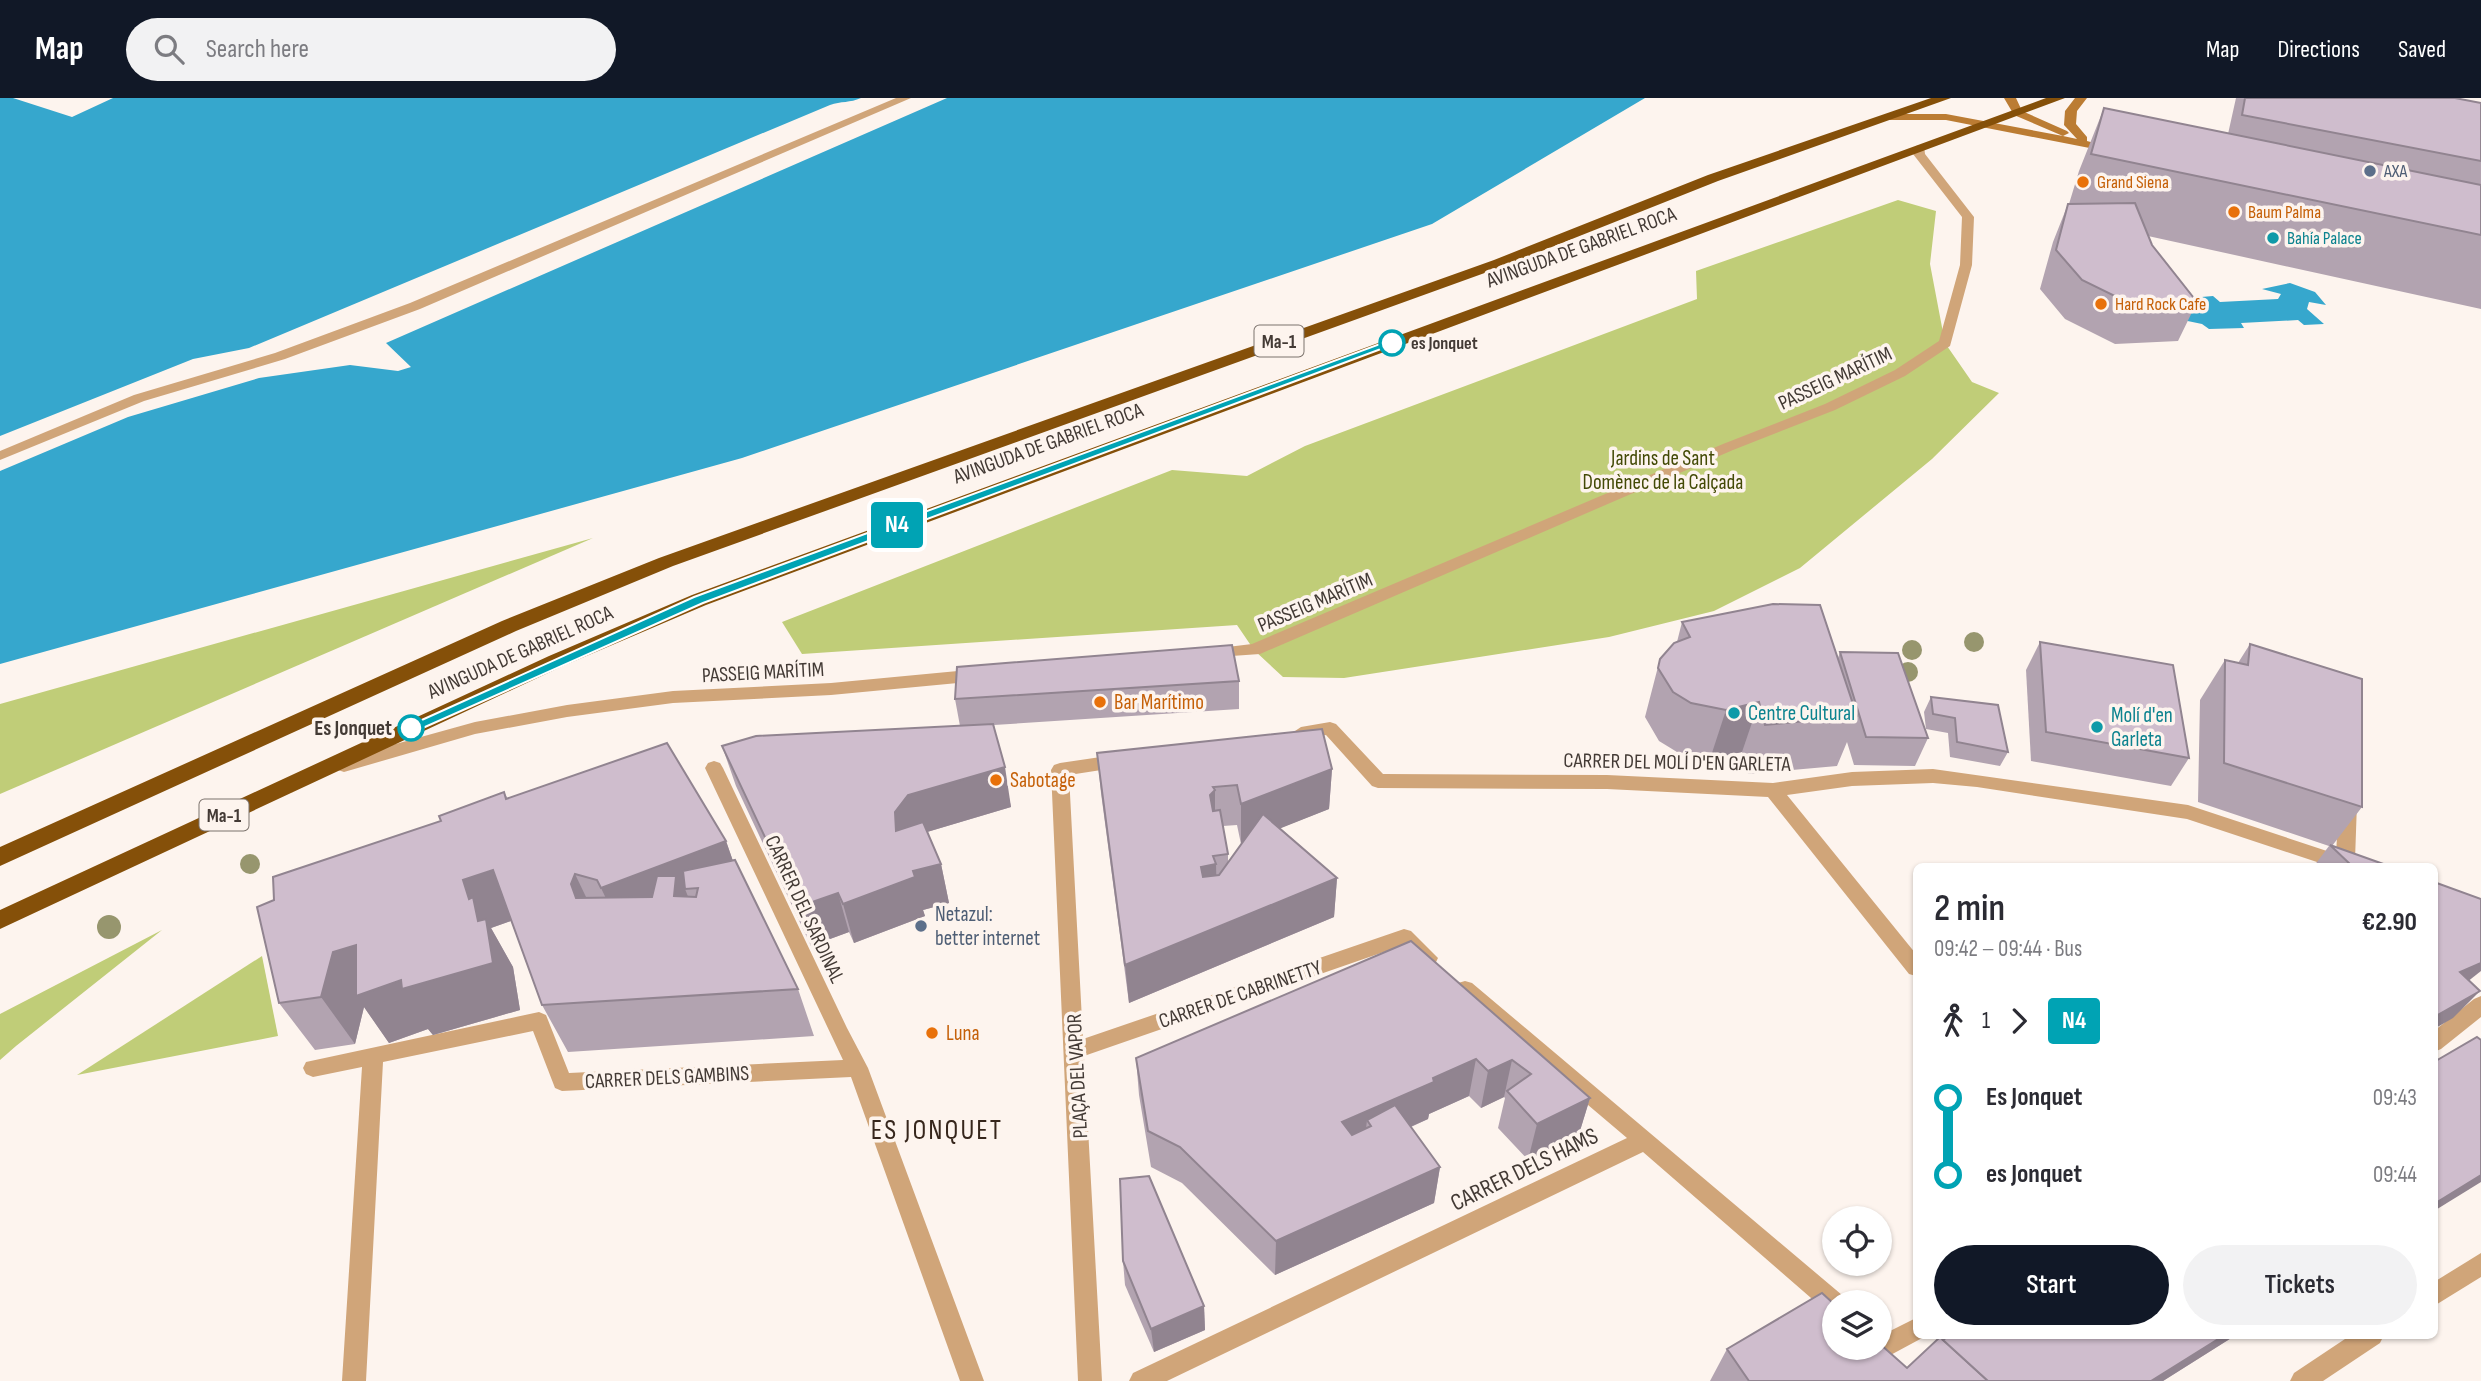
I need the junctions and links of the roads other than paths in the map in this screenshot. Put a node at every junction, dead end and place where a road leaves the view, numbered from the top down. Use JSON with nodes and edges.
{"nodes":[{"id":1,"x":905,"y":98,"type":"edge"},
{"id":2,"x":1944,"y":98,"type":"edge"},
{"id":3,"x":2010,"y":98,"type":"edge"},
{"id":4,"x":2059,"y":98,"type":"edge"},
{"id":5,"x":2081,"y":98,"type":"edge"},
{"id":6,"x":2018,"y":113,"type":"junction"},
{"id":7,"x":1890,"y":117,"type":"junction"},
{"id":8,"x":1985,"y":125,"type":"junction"},
{"id":9,"x":2088,"y":145,"type":"junction"},
{"id":10,"x":1920,"y":148,"type":"junction"},
{"id":11,"x":2119,"y":151,"type":"edge"},
{"id":12,"x":0,"y":456,"type":"edge"},
{"id":13,"x":1186,"y":656,"type":"edge"},
{"id":14,"x":995,"y":674,"type":"edge"},
{"id":15,"x":1276,"y":737,"type":"edge"},
{"id":16,"x":1141,"y":758,"type":"edge"},
{"id":17,"x":713,"y":768,"type":"dead end"},
{"id":18,"x":317,"y":772,"type":"junction"},
{"id":19,"x":2349,"y":781,"type":"edge"},
{"id":20,"x":1773,"y":790,"type":"junction"},
{"id":21,"x":0,"y":857,"type":"edge"},
{"id":22,"x":2341,"y":863,"type":"edge"},
{"id":23,"x":2347,"y":863,"type":"edge"},
{"id":24,"x":0,"y":920,"type":"edge"},
{"id":25,"x":1404,"y":937,"type":"joint"},
{"id":26,"x":1913,"y":964,"type":"edge"},
{"id":27,"x":2481,"y":1005,"type":"edge"},
{"id":28,"x":2438,"y":1040,"type":"edge"},
{"id":29,"x":1076,"y":1050,"type":"junction"},
{"id":30,"x":373,"y":1056,"type":"junction"},
{"id":31,"x":313,"y":1068,"type":"dead end"},
{"id":32,"x":858,"y":1068,"type":"junction"},
{"id":33,"x":1645,"y":1140,"type":"junction"},
{"id":34,"x":2481,"y":1264,"type":"edge"},
{"id":35,"x":2438,"y":1292,"type":"edge"},
{"id":36,"x":1822,"y":1293,"type":"edge"},
{"id":37,"x":1913,"y":1330,"type":"edge"},
{"id":38,"x":2366,"y":1339,"type":"edge"},
{"id":39,"x":1892,"y":1340,"type":"edge"},
{"id":40,"x":354,"y":1381,"type":"edge"},
{"id":41,"x":972,"y":1381,"type":"edge"},
{"id":42,"x":1090,"y":1381,"type":"edge"},
{"id":43,"x":1141,"y":1381,"type":"edge"},
{"id":44,"x":2302,"y":1381,"type":"edge"}],
"edges":[{"from":1,"to":12,"type":"street"},
{"from":2,"to":7,"type":"highway","name":"AVINGUDA DE GABRIEL ROCA","number":"Ma-1"},
{"from":3,"to":6,"type":"street"},
{"from":4,"to":6,"type":"highway","name":"AVINGUDA DE GABRIEL ROCA","number":"Ma-1"},
{"from":5,"to":9,"type":"street"},
{"from":6,"to":8,"type":"highway","name":"AVINGUDA DE GABRIEL ROCA","number":"Ma-1"},
{"from":6,"to":9,"type":"street"},
{"from":7,"to":8,"type":"street"},
{"from":7,"to":21,"type":"highway","name":"AVINGUDA DE GABRIEL ROCA","number":"Ma-1"},
{"from":8,"to":9,"type":"street"},
{"from":8,"to":10,"type":"highway","name":"AVINGUDA DE GABRIEL ROCA","number":"Ma-1"},
{"from":9,"to":11,"type":"street"},
{"from":10,"to":13,"type":"street","name":"PASSEIG MARÍTIM"},
{"from":10,"to":18,"type":"highway","name":"AVINGUDA DE GABRIEL ROCA","number":"Ma-1"},
{"from":14,"to":18,"type":"street","name":"PASSEIG MARÍTIM"},
{"from":15,"to":20,"type":"street","name":"CARRER DEL MOLÍ D'EN GARLETA"},
{"from":16,"to":29,"type":"street","name":"PLAÇA DEL VAPOR"},
{"from":17,"to":32,"type":"street","name":"CARRER DEL SARDINAL"},
{"from":18,"to":24,"type":"highway","name":"AVINGUDA DE GABRIEL ROCA","number":"Ma-1"},
{"from":19,"to":23,"type":"street"},
{"from":20,"to":22,"type":"street","name":"CARRER DEL MOLÍ D'EN GARLETA"},
{"from":20,"to":26,"type":"street"},
{"from":25,"to":29,"type":"street","name":"CARRER DE CABRINETTY"},
{"from":25,"to":33,"type":"street","name":"CARRER DELS HAMS"},
{"from":27,"to":28,"type":"street"},
{"from":29,"to":42,"type":"street","name":"PLAÇA DEL VAPOR"},
{"from":30,"to":31,"type":"street","name":"CARRER DELS GAMBINS"},
{"from":30,"to":32,"type":"street","name":"CARRER DELS GAMBINS"},
{"from":30,"to":40,"type":"street"},
{"from":32,"to":41,"type":"street","name":"CARRER DEL SARDINAL"},
{"from":33,"to":36,"type":"street"},
{"from":33,"to":43,"type":"street","name":"CARRER DELS HAMS"},
{"from":34,"to":35,"type":"street"},
{"from":37,"to":39,"type":"street"},
{"from":38,"to":44,"type":"street"}]}
